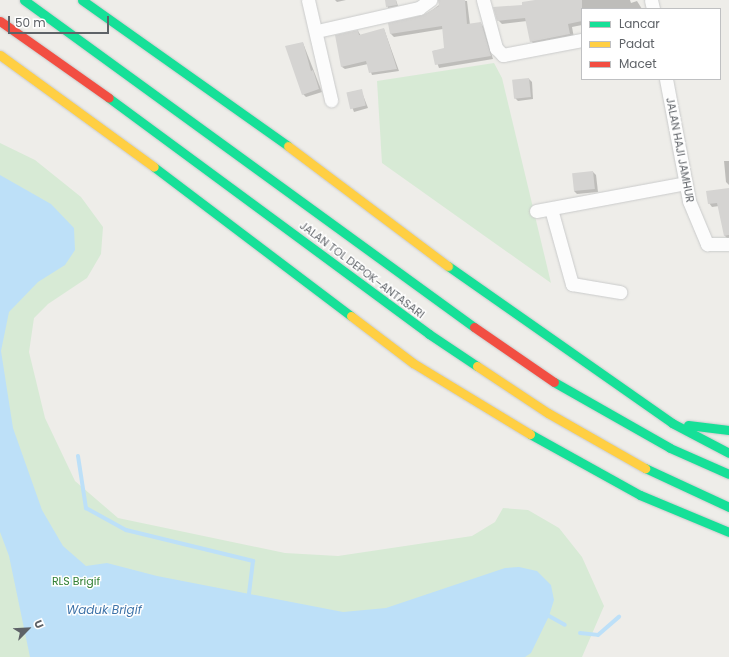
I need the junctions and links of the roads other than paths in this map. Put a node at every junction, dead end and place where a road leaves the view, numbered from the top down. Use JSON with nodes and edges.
{"nodes":[{"id":1,"x":24,"y":0,"type":"edge"},
{"id":2,"x":82,"y":0,"type":"edge"},
{"id":3,"x":308,"y":0,"type":"edge"},
{"id":4,"x":430,"y":0,"type":"edge"},
{"id":5,"x":483,"y":0,"type":"edge"},
{"id":6,"x":0,"y":21,"type":"edge"},
{"id":7,"x":317,"y":31,"type":"junction"},
{"id":8,"x":581,"y":40,"type":"edge"},
{"id":9,"x":0,"y":55,"type":"edge"},
{"id":10,"x":666,"y":80,"type":"edge"},
{"id":11,"x":331,"y":100,"type":"dead end"},
{"id":12,"x":685,"y":183,"type":"junction"},
{"id":13,"x":551,"y":209,"type":"junction"},
{"id":14,"x":536,"y":211,"type":"dead end"},
{"id":15,"x":729,"y":244,"type":"edge"},
{"id":16,"x":620,"y":292,"type":"dead end"},
{"id":17,"x":672,"y":422,"type":"junction"},
{"id":18,"x":729,"y":430,"type":"edge"},
{"id":19,"x":729,"y":453,"type":"edge"},
{"id":20,"x":729,"y":474,"type":"edge"},
{"id":21,"x":729,"y":507,"type":"edge"},
{"id":22,"x":729,"y":532,"type":"edge"}],
"edges":[{"from":1,"to":20,"type":"highway","name":"JALAN TOL DEPOK–ANTASARI"},
{"from":2,"to":17,"type":"highway"},
{"from":3,"to":7,"type":"street"},
{"from":4,"to":7,"type":"street"},
{"from":5,"to":8,"type":"street"},
{"from":6,"to":21,"type":"highway","name":"JALAN TOL DEPOK–ANTASARI"},
{"from":7,"to":11,"type":"street"},
{"from":9,"to":22,"type":"highway"},
{"from":10,"to":12,"type":"street","name":"JALAN HAJI JAMHUR"},
{"from":12,"to":13,"type":"street"},
{"from":12,"to":15,"type":"street","name":"JALAN HAJI JAMHUR"},
{"from":13,"to":14,"type":"street"},
{"from":13,"to":16,"type":"street"},
{"from":17,"to":18,"type":"highway"},
{"from":17,"to":19,"type":"highway"}]}
